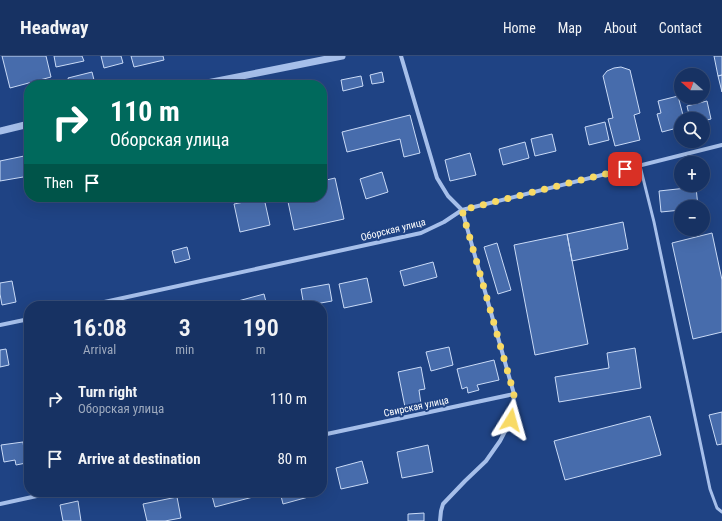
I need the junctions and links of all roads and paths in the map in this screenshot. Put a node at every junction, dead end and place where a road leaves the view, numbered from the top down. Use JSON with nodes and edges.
{"nodes":[{"id":1,"x":342,"y":56,"type":"edge"},
{"id":2,"x":401,"y":56,"type":"edge"},
{"id":3,"x":222,"y":80,"type":"edge"},
{"id":4,"x":24,"y":125,"type":"edge"},
{"id":5,"x":0,"y":131,"type":"edge"},
{"id":6,"x":722,"y":145,"type":"edge"},
{"id":7,"x":640,"y":166,"type":"junction"},
{"id":8,"x":462,"y":210,"type":"junction"},
{"id":9,"x":109,"y":301,"type":"edge"},
{"id":10,"x":24,"y":319,"type":"edge"},
{"id":11,"x":0,"y":325,"type":"edge"},
{"id":12,"x":514,"y":394,"type":"junction"},
{"id":13,"x":327,"y":433,"type":"edge"},
{"id":14,"x":32,"y":497,"type":"edge"},
{"id":15,"x":0,"y":504,"type":"edge"},
{"id":16,"x":722,"y":512,"type":"edge"},
{"id":17,"x":440,"y":521,"type":"edge"}],
"edges":[{"from":1,"to":3,"type":"street"},
{"from":2,"to":8,"type":"street"},
{"from":4,"to":5,"type":"street"},
{"from":6,"to":7,"type":"street","name":"Оборская улица"},
{"from":7,"to":8,"type":"street","name":"Оборская улица"},
{"from":7,"to":16,"type":"lane"},
{"from":8,"to":9,"type":"street","name":"Оборская улица"},
{"from":8,"to":12,"type":"street"},
{"from":10,"to":11,"type":"street"},
{"from":12,"to":13,"type":"street","name":"Свирская улица"},
{"from":12,"to":17,"type":"street"},
{"from":14,"to":15,"type":"street"}]}
